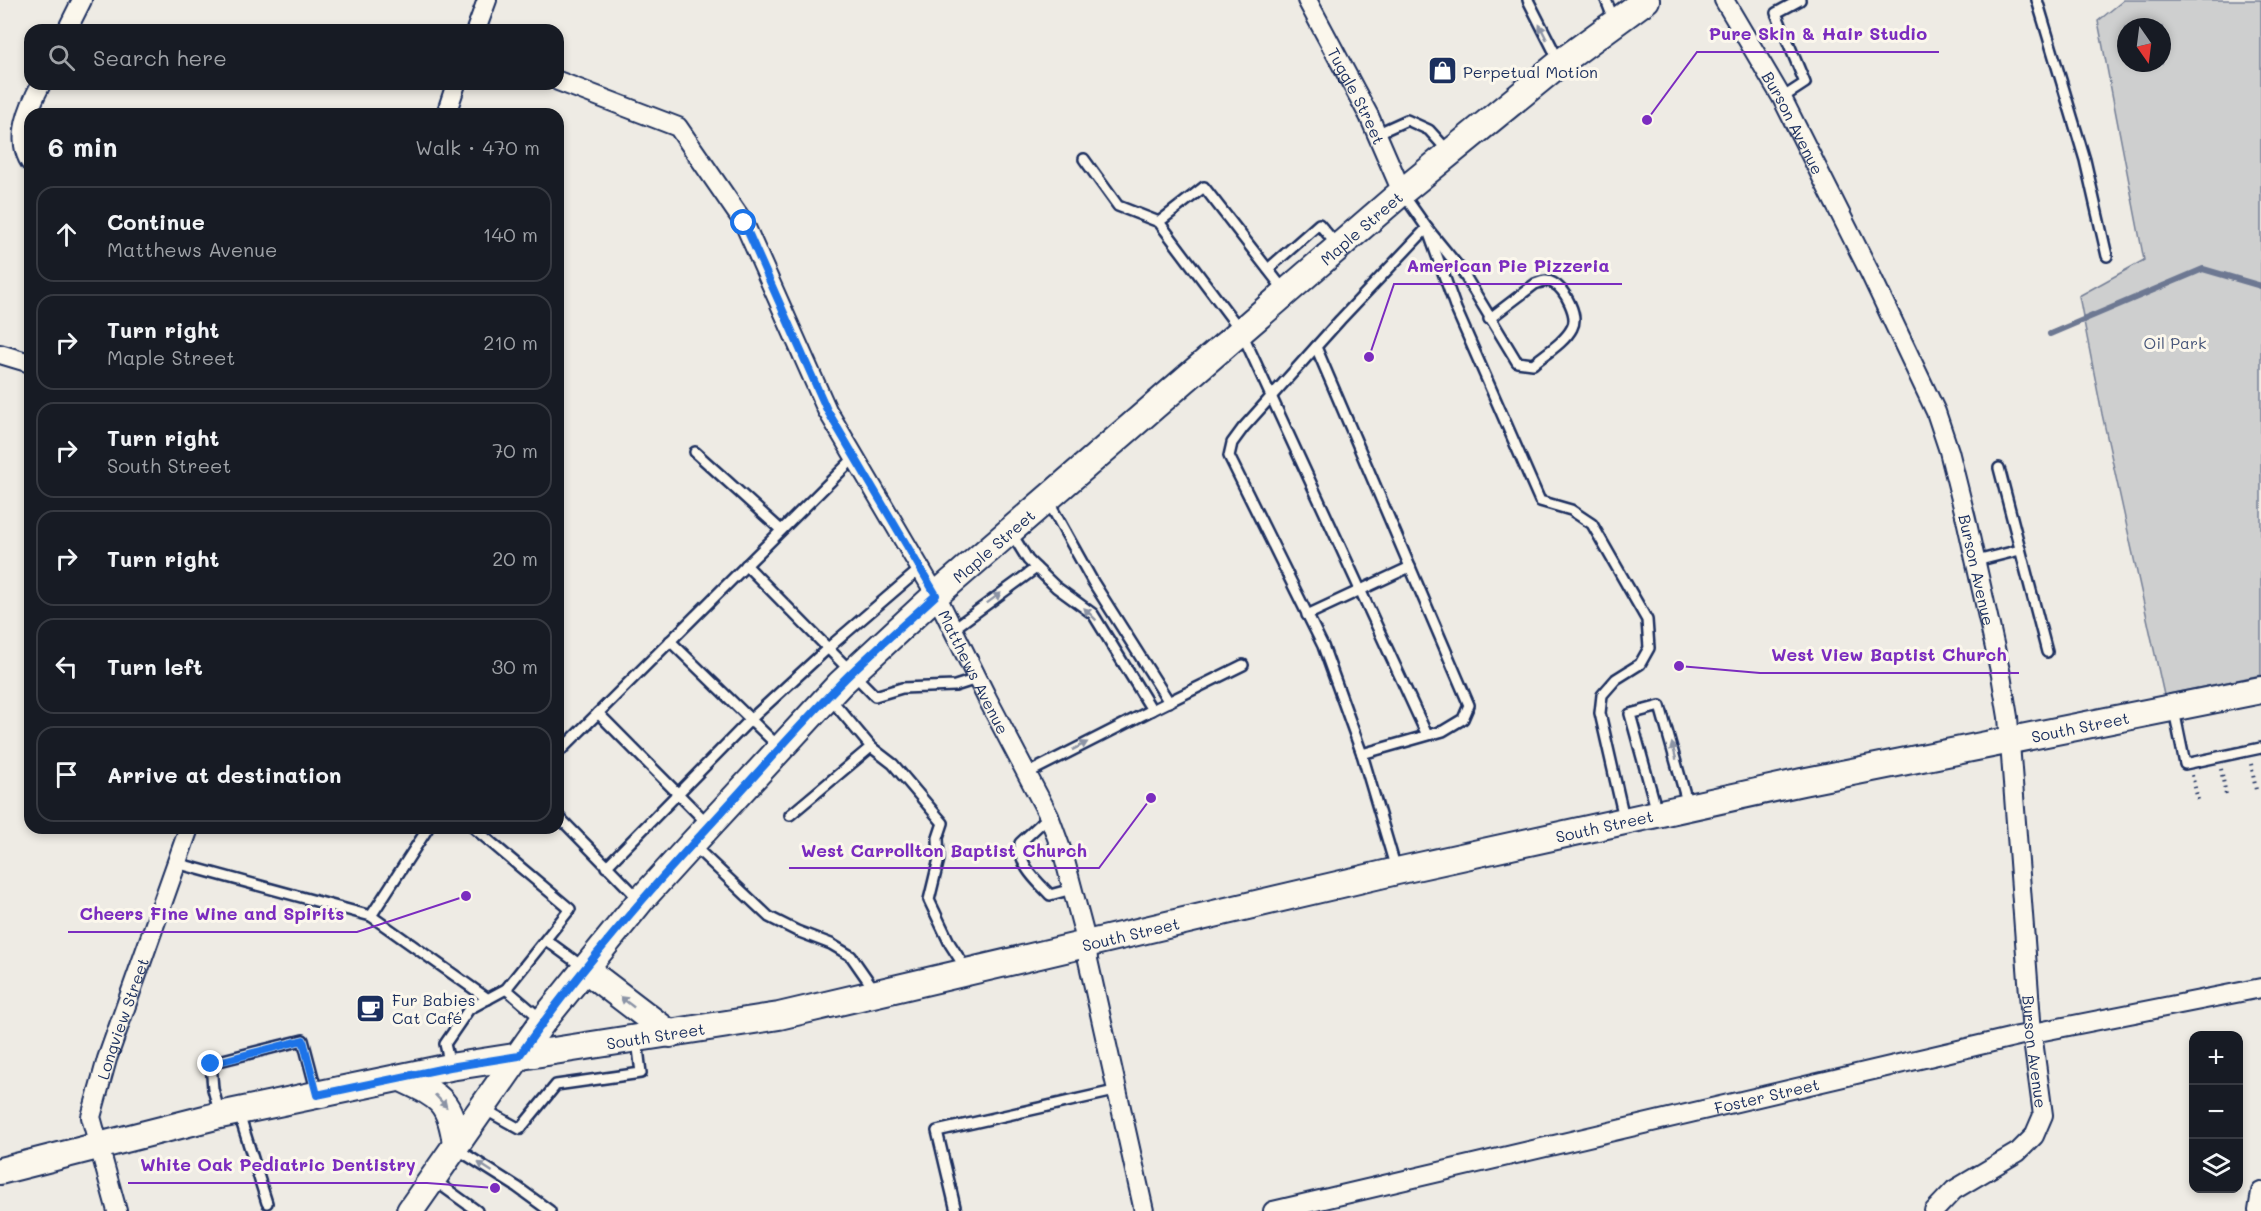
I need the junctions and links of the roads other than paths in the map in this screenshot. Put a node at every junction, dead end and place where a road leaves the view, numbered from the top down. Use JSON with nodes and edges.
{"nodes":[{"id":1,"x":82,"y":0,"type":"edge"},
{"id":2,"x":486,"y":0,"type":"edge"},
{"id":3,"x":1307,"y":0,"type":"edge"},
{"id":4,"x":1528,"y":0,"type":"edge"},
{"id":5,"x":1646,"y":0,"type":"edge"},
{"id":6,"x":1724,"y":0,"type":"edge"},
{"id":7,"x":1800,"y":0,"type":"edge"},
{"id":8,"x":2037,"y":0,"type":"edge"},
{"id":9,"x":1610,"y":11,"type":"edge"},
{"id":10,"x":70,"y":24,"type":"edge"},
{"id":11,"x":478,"y":24,"type":"edge"},
{"id":12,"x":1560,"y":63,"type":"junction"},
{"id":13,"x":564,"y":83,"type":"edge"},
{"id":14,"x":38,"y":90,"type":"edge"},
{"id":15,"x":454,"y":90,"type":"edge"},
{"id":16,"x":1782,"y":98,"type":"junction"},
{"id":17,"x":29,"y":108,"type":"edge"},
{"id":18,"x":448,"y":108,"type":"edge"},
{"id":19,"x":24,"y":134,"type":"edge"},
{"id":20,"x":1376,"y":134,"type":"junction"},
{"id":21,"x":24,"y":152,"type":"edge"},
{"id":22,"x":1450,"y":154,"type":"junction"},
{"id":23,"x":1084,"y":159,"type":"dead end"},
{"id":24,"x":1402,"y":192,"type":"junction"},
{"id":25,"x":1159,"y":222,"type":"junction"},
{"id":26,"x":1427,"y":228,"type":"junction"},
{"id":27,"x":1339,"y":247,"type":"junction"},
{"id":28,"x":2107,"y":256,"type":"dead end"},
{"id":29,"x":1268,"y":269,"type":"junction"},
{"id":30,"x":1286,"y":293,"type":"junction"},
{"id":31,"x":1489,"y":319,"type":"junction"},
{"id":32,"x":1241,"y":331,"type":"junction"},
{"id":33,"x":1316,"y":347,"type":"junction"},
{"id":34,"x":0,"y":354,"type":"edge"},
{"id":35,"x":24,"y":361,"type":"edge"},
{"id":36,"x":1272,"y":396,"type":"junction"},
{"id":37,"x":695,"y":452,"type":"dead end"},
{"id":38,"x":854,"y":458,"type":"junction"},
{"id":39,"x":1999,"y":468,"type":"dead end"},
{"id":40,"x":1047,"y":499,"type":"junction"},
{"id":41,"x":781,"y":530,"type":"junction"},
{"id":42,"x":1010,"y":531,"type":"junction"},
{"id":43,"x":2020,"y":550,"type":"junction"},
{"id":44,"x":1976,"y":561,"type":"junction"},
{"id":45,"x":746,"y":566,"type":"junction"},
{"id":46,"x":1410,"y":567,"type":"junction"},
{"id":47,"x":1036,"y":568,"type":"junction"},
{"id":48,"x":920,"y":569,"type":"junction"},
{"id":49,"x":1360,"y":590,"type":"junction"},
{"id":50,"x":936,"y":595,"type":"junction"},
{"id":51,"x":1307,"y":615,"type":"junction"},
{"id":52,"x":953,"y":629,"type":"junction"},
{"id":53,"x":670,"y":640,"type":"junction"},
{"id":54,"x":827,"y":649,"type":"junction"},
{"id":55,"x":2047,"y":652,"type":"dead end"},
{"id":56,"x":1243,"y":665,"type":"dead end"},
{"id":57,"x":850,"y":674,"type":"junction"},
{"id":58,"x":977,"y":679,"type":"junction"},
{"id":59,"x":2261,"y":690,"type":"edge"},
{"id":60,"x":828,"y":696,"type":"junction"},
{"id":61,"x":1169,"y":702,"type":"junction"},
{"id":62,"x":2173,"y":708,"type":"junction"},
{"id":63,"x":1152,"y":710,"type":"junction"},
{"id":64,"x":598,"y":713,"type":"junction"},
{"id":65,"x":751,"y":719,"type":"junction"},
{"id":66,"x":1427,"y":735,"type":"junction"},
{"id":67,"x":2010,"y":741,"type":"junction"},
{"id":68,"x":564,"y":747,"type":"edge"},
{"id":69,"x":871,"y":747,"type":"junction"},
{"id":70,"x":780,"y":748,"type":"junction"},
{"id":71,"x":2261,"y":748,"type":"edge"},
{"id":72,"x":1362,"y":754,"type":"junction"},
{"id":73,"x":1028,"y":773,"type":"junction"},
{"id":74,"x":678,"y":794,"type":"junction"},
{"id":75,"x":1689,"y":807,"type":"junction"},
{"id":76,"x":1658,"y":814,"type":"junction"},
{"id":77,"x":790,"y":815,"type":"dead end"},
{"id":78,"x":1049,"y":816,"type":"junction"},
{"id":79,"x":564,"y":822,"type":"edge"},
{"id":80,"x":1624,"y":822,"type":"junction"},
{"id":81,"x":709,"y":825,"type":"junction"},
{"id":82,"x":187,"y":834,"type":"edge"},
{"id":83,"x":424,"y":834,"type":"edge"},
{"id":84,"x":481,"y":834,"type":"edge"},
{"id":85,"x":692,"y":844,"type":"junction"},
{"id":86,"x":176,"y":863,"type":"junction"},
{"id":87,"x":606,"y":867,"type":"junction"},
{"id":88,"x":1397,"y":872,"type":"junction"},
{"id":89,"x":1072,"y":889,"type":"junction"},
{"id":90,"x":641,"y":900,"type":"junction"},
{"id":91,"x":371,"y":916,"type":"junction"},
{"id":92,"x":546,"y":940,"type":"junction"},
{"id":93,"x":1087,"y":944,"type":"junction"},
{"id":94,"x":585,"y":969,"type":"junction"},
{"id":95,"x":967,"y":971,"type":"junction"},
{"id":96,"x":2261,"y":988,"type":"edge"},
{"id":97,"x":506,"y":989,"type":"junction"},
{"id":98,"x":877,"y":994,"type":"junction"},
{"id":99,"x":488,"y":999,"type":"junction"},
{"id":100,"x":543,"y":1021,"type":"junction"},
{"id":101,"x":2032,"y":1033,"type":"junction"},
{"id":102,"x":670,"y":1034,"type":"junction"},
{"id":103,"x":637,"y":1039,"type":"junction"},
{"id":104,"x":519,"y":1056,"type":"junction"},
{"id":105,"x":450,"y":1067,"type":"junction"},
{"id":106,"x":401,"y":1078,"type":"junction"},
{"id":107,"x":1119,"y":1090,"type":"junction"},
{"id":108,"x":317,"y":1095,"type":"junction"},
{"id":109,"x":482,"y":1107,"type":"junction"},
{"id":110,"x":229,"y":1113,"type":"junction"},
{"id":111,"x":99,"y":1146,"type":"junction"},
{"id":112,"x":455,"y":1146,"type":"junction"},
{"id":113,"x":0,"y":1171,"type":"edge"},
{"id":114,"x":432,"y":1179,"type":"junction"},
{"id":115,"x":2261,"y":1192,"type":"edge"},
{"id":116,"x":267,"y":1203,"type":"dead end"},
{"id":117,"x":415,"y":1209,"type":"edge"},
{"id":118,"x":117,"y":1211,"type":"edge"},
{"id":119,"x":477,"y":1211,"type":"edge"},
{"id":120,"x":550,"y":1211,"type":"edge"},
{"id":121,"x":956,"y":1211,"type":"edge"},
{"id":122,"x":1144,"y":1211,"type":"edge"},
{"id":123,"x":1273,"y":1211,"type":"edge"},
{"id":124,"x":1934,"y":1211,"type":"edge"},
{"id":125,"x":2258,"y":1211,"type":"edge"}],
"edges":[{"from":1,"to":10,"type":"street"},
{"from":2,"to":11,"type":"street"},
{"from":3,"to":20,"type":"street","name":"Tuggle Street"},
{"from":12,"to":4,"type":"lane","one_way":true},
{"from":5,"to":9,"type":"street","name":"Maple Street"},
{"from":6,"to":16,"type":"street","name":"Burson Avenue"},
{"from":7,"to":16,"type":"lane"},
{"from":8,"to":28,"type":"lane"},
{"from":9,"to":12,"type":"street","name":"Maple Street"},
{"from":12,"to":22,"type":"street","name":"Maple Street"},
{"from":13,"to":38,"type":"street","name":"Matthews Avenue"},
{"from":14,"to":17,"type":"street"},
{"from":15,"to":18,"type":"street"},
{"from":16,"to":44,"type":"street","name":"Burson Avenue"},
{"from":19,"to":21,"type":"street"},
{"from":20,"to":22,"type":"lane"},
{"from":20,"to":24,"type":"street","name":"Tuggle Street"},
{"from":22,"to":24,"type":"street","name":"Maple Street"},
{"from":23,"to":25,"type":"lane"},
{"from":24,"to":26,"type":"lane"},
{"from":24,"to":27,"type":"street","name":"Maple Street"},
{"from":25,"to":29,"type":"lane"},
{"from":25,"to":32,"type":"lane"},
{"from":26,"to":31,"type":"lane"},
{"from":26,"to":33,"type":"lane"},
{"from":26,"to":80,"type":"lane"},
{"from":27,"to":29,"type":"lane"},
{"from":27,"to":30,"type":"street","name":"Maple Street"},
{"from":29,"to":30,"type":"lane"},
{"from":30,"to":32,"type":"street","name":"Maple Street"},
{"from":31,"to":31,"type":"lane"},
{"from":32,"to":36,"type":"lane"},
{"from":32,"to":40,"type":"street","name":"Maple Street"},
{"from":33,"to":36,"type":"lane"},
{"from":33,"to":46,"type":"lane"},
{"from":34,"to":35,"type":"street"},
{"from":36,"to":49,"type":"lane"},
{"from":36,"to":51,"type":"lane"},
{"from":37,"to":41,"type":"lane"},
{"from":38,"to":41,"type":"lane"},
{"from":38,"to":48,"type":"street","name":"Matthews Avenue"},
{"from":39,"to":43,"type":"lane"},
{"from":40,"to":42,"type":"street","name":"Maple Street"},
{"from":40,"to":61,"type":"lane"},
{"from":41,"to":45,"type":"lane"},
{"from":42,"to":47,"type":"lane"},
{"from":42,"to":50,"type":"street","name":"Maple Street"},
{"from":43,"to":44,"type":"lane"},
{"from":43,"to":55,"type":"lane"},
{"from":44,"to":67,"type":"street","name":"Burson Avenue"},
{"from":45,"to":53,"type":"lane"},
{"from":45,"to":54,"type":"lane"},
{"from":46,"to":49,"type":"lane"},
{"from":46,"to":66,"type":"lane"},
{"from":52,"to":47,"type":"lane","one_way":true},
{"from":63,"to":47,"type":"lane","one_way":true},
{"from":48,"to":50,"type":"street","name":"Matthews Avenue"},
{"from":48,"to":54,"type":"lane"},
{"from":49,"to":51,"type":"lane"},
{"from":49,"to":66,"type":"lane"},
{"from":50,"to":52,"type":"street","name":"Matthews Avenue"},
{"from":50,"to":57,"type":"street","name":"Maple Street"},
{"from":51,"to":72,"type":"lane"},
{"from":52,"to":58,"type":"street","name":"Matthews Avenue"},
{"from":53,"to":64,"type":"lane"},
{"from":53,"to":65,"type":"lane"},
{"from":54,"to":57,"type":"lane"},
{"from":54,"to":65,"type":"lane"},
{"from":56,"to":61,"type":"lane"},
{"from":57,"to":58,"type":"lane"},
{"from":57,"to":60,"type":"street","name":"Maple Street"},
{"from":58,"to":73,"type":"street","name":"Matthews Avenue"},
{"from":59,"to":62,"type":"street","name":"South Street"},
{"from":60,"to":69,"type":"lane"},
{"from":60,"to":70,"type":"street","name":"Maple Street"},
{"from":61,"to":63,"type":"lane"},
{"from":62,"to":67,"type":"street","name":"South Street"},
{"from":62,"to":71,"type":"lane"},
{"from":73,"to":63,"type":"lane","one_way":true},
{"from":64,"to":68,"type":"lane"},
{"from":64,"to":74,"type":"lane"},
{"from":65,"to":70,"type":"lane"},
{"from":65,"to":74,"type":"lane"},
{"from":66,"to":72,"type":"lane"},
{"from":67,"to":75,"type":"street","name":"South Street"},
{"from":67,"to":101,"type":"street","name":"Burson Avenue"},
{"from":69,"to":77,"type":"lane"},
{"from":69,"to":95,"type":"lane"},
{"from":70,"to":81,"type":"street","name":"Maple Street"},
{"from":72,"to":88,"type":"lane"},
{"from":73,"to":78,"type":"street","name":"Matthews Avenue"},
{"from":74,"to":81,"type":"lane"},
{"from":74,"to":87,"type":"lane"},
{"from":75,"to":76,"type":"street","name":"South Street"},
{"from":75,"to":76,"type":"lane","one_way":true},
{"from":76,"to":80,"type":"street","name":"South Street"},
{"from":78,"to":89,"type":"street","name":"Matthews Avenue"},
{"from":78,"to":89,"type":"lane"},
{"from":79,"to":87,"type":"lane"},
{"from":80,"to":88,"type":"street","name":"South Street"},
{"from":81,"to":85,"type":"street","name":"Maple Street"},
{"from":82,"to":86,"type":"street","name":"Longview Street"},
{"from":83,"to":91,"type":"lane"},
{"from":84,"to":92,"type":"lane"},
{"from":85,"to":90,"type":"street","name":"Maple Street"},
{"from":85,"to":98,"type":"lane"},
{"from":86,"to":91,"type":"lane"},
{"from":86,"to":111,"type":"street","name":"Longview Street"},
{"from":87,"to":90,"type":"lane"},
{"from":88,"to":93,"type":"street","name":"South Street"},
{"from":89,"to":93,"type":"street","name":"Matthews Avenue"},
{"from":90,"to":94,"type":"street","name":"Maple Street"},
{"from":91,"to":99,"type":"lane"},
{"from":92,"to":94,"type":"lane"},
{"from":92,"to":97,"type":"lane"},
{"from":93,"to":95,"type":"street","name":"South Street"},
{"from":93,"to":107,"type":"street","name":"Matthews Avenue"},
{"from":94,"to":100,"type":"street","name":"Maple Street"},
{"from":102,"to":94,"type":"street","one_way":true},
{"from":95,"to":98,"type":"street","name":"South Street"},
{"from":96,"to":101,"type":"street","name":"Foster Street"},
{"from":97,"to":99,"type":"lane"},
{"from":97,"to":100,"type":"lane"},
{"from":98,"to":102,"type":"street","name":"South Street"},
{"from":99,"to":105,"type":"lane"},
{"from":100,"to":104,"type":"street","name":"Maple Street"},
{"from":101,"to":123,"type":"street","name":"Foster Street"},
{"from":101,"to":124,"type":"street","name":"Burson Avenue"},
{"from":102,"to":103,"type":"street","name":"South Street"},
{"from":103,"to":104,"type":"street","name":"South Street"},
{"from":103,"to":109,"type":"lane"},
{"from":104,"to":105,"type":"street","name":"South Street"},
{"from":104,"to":109,"type":"street","name":"Maple Street"},
{"from":105,"to":106,"type":"street","name":"South Street"},
{"from":106,"to":108,"type":"street","name":"South Street"},
{"from":106,"to":112,"type":"street","one_way":true},
{"from":107,"to":121,"type":"lane"},
{"from":107,"to":122,"type":"street","name":"Matthews Avenue"},
{"from":108,"to":110,"type":"street","name":"South Street"},
{"from":108,"to":110,"type":"lane"},
{"from":109,"to":112,"type":"street","name":"Maple Street"},
{"from":110,"to":111,"type":"street","name":"South Street"},
{"from":110,"to":116,"type":"lane"},
{"from":111,"to":113,"type":"street","name":"South Street"},
{"from":111,"to":118,"type":"street","name":"Longview Street"},
{"from":112,"to":114,"type":"street","name":"Maple Street"},
{"from":120,"to":112,"type":"lane","one_way":true},
{"from":114,"to":117,"type":"street","name":"Maple Street"},
{"from":114,"to":119,"type":"lane"},
{"from":115,"to":125,"type":"street"}]}
